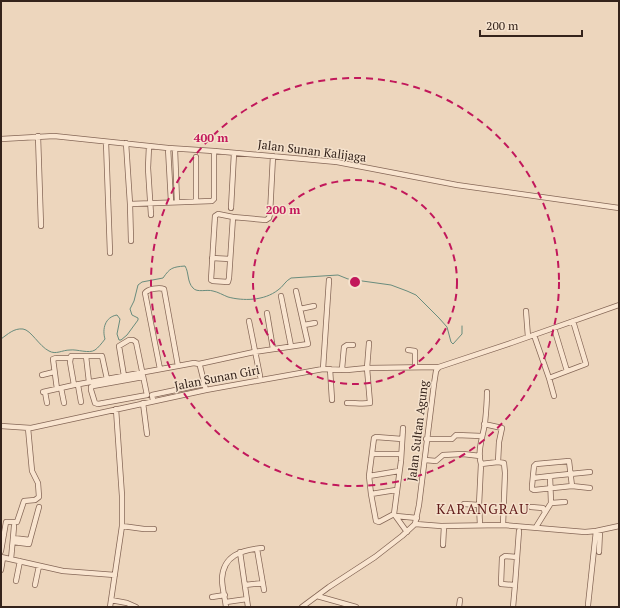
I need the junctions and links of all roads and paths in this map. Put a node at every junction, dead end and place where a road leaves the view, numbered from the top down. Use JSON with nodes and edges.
{"nodes":[{"id":1,"x":38,"y":136,"type":"junction"},
{"id":2,"x":1,"y":139,"type":"edge"},
{"id":3,"x":106,"y":142,"type":"junction"},
{"id":4,"x":126,"y":143,"type":"junction"},
{"id":5,"x":149,"y":146,"type":"junction"},
{"id":6,"x":168,"y":148,"type":"junction"},
{"id":7,"x":175,"y":149,"type":"junction"},
{"id":8,"x":214,"y":151,"type":"junction"},
{"id":9,"x":234,"y":153,"type":"junction"},
{"id":10,"x":273,"y":156,"type":"junction"},
{"id":11,"x":196,"y":157,"type":"dead end"},
{"id":12,"x":169,"y":170,"type":"junction"},
{"id":13,"x":176,"y":170,"type":"junction"},
{"id":14,"x":176,"y":185,"type":"junction"},
{"id":15,"x":170,"y":186,"type":"junction"},
{"id":16,"x":196,"y":201,"type":"junction"},
{"id":17,"x":150,"y":202,"type":"junction"},
{"id":18,"x":171,"y":202,"type":"junction"},
{"id":19,"x":177,"y":202,"type":"junction"},
{"id":20,"x":130,"y":204,"type":"junction"},
{"id":21,"x":231,"y":208,"type":"dead end"},
{"id":22,"x":619,"y":208,"type":"edge"},
{"id":23,"x":151,"y":215,"type":"dead end"},
{"id":24,"x":233,"y":217,"type":"junction"},
{"id":25,"x":41,"y":226,"type":"dead end"},
{"id":26,"x":131,"y":241,"type":"dead end"},
{"id":27,"x":110,"y":253,"type":"dead end"},
{"id":28,"x":212,"y":258,"type":"junction"},
{"id":29,"x":230,"y":259,"type":"junction"},
{"id":30,"x":329,"y":280,"type":"dead end"},
{"id":31,"x":296,"y":291,"type":"dead end"},
{"id":32,"x":281,"y":296,"type":"dead end"},
{"id":33,"x":619,"y":304,"type":"edge"},
{"id":34,"x":314,"y":306,"type":"dead end"},
{"id":35,"x":300,"y":309,"type":"junction"},
{"id":36,"x":526,"y":311,"type":"dead end"},
{"id":37,"x":267,"y":313,"type":"dead end"},
{"id":38,"x":249,"y":321,"type":"dead end"},
{"id":39,"x":573,"y":321,"type":"junction"},
{"id":40,"x":315,"y":323,"type":"dead end"},
{"id":41,"x":304,"y":325,"type":"junction"},
{"id":42,"x":554,"y":328,"type":"junction"},
{"id":43,"x":534,"y":335,"type":"junction"},
{"id":44,"x":528,"y":337,"type":"junction"},
{"id":45,"x":369,"y":343,"type":"dead end"},
{"id":46,"x":291,"y":346,"type":"junction"},
{"id":47,"x":353,"y":346,"type":"dead end"},
{"id":48,"x":273,"y":349,"type":"junction"},
{"id":49,"x":408,"y":350,"type":"dead end"},
{"id":50,"x":254,"y":352,"type":"junction"},
{"id":51,"x":86,"y":356,"type":"junction"},
{"id":52,"x":70,"y":358,"type":"junction"},
{"id":53,"x":199,"y":364,"type":"junction"},
{"id":54,"x":178,"y":366,"type":"junction"},
{"id":55,"x":415,"y":367,"type":"junction"},
{"id":56,"x":439,"y":367,"type":"junction"},
{"id":57,"x":367,"y":368,"type":"junction"},
{"id":58,"x":160,"y":369,"type":"junction"},
{"id":59,"x":323,"y":369,"type":"junction"},
{"id":60,"x":330,"y":369,"type":"junction"},
{"id":61,"x":342,"y":369,"type":"junction"},
{"id":62,"x":567,"y":371,"type":"junction"},
{"id":63,"x":54,"y":372,"type":"junction"},
{"id":64,"x":42,"y":375,"type":"dead end"},
{"id":65,"x":143,"y":375,"type":"junction"},
{"id":66,"x":124,"y":376,"type":"junction"},
{"id":67,"x":260,"y":376,"type":"dead end"},
{"id":68,"x":548,"y":378,"type":"junction"},
{"id":69,"x":107,"y":379,"type":"junction"},
{"id":70,"x":89,"y":382,"type":"junction"},
{"id":71,"x":204,"y":384,"type":"junction"},
{"id":72,"x":76,"y":385,"type":"junction"},
{"id":73,"x":59,"y":388,"type":"junction"},
{"id":74,"x":206,"y":390,"type":"junction"},
{"id":75,"x":487,"y":392,"type":"dead end"},
{"id":76,"x":554,"y":396,"type":"dead end"},
{"id":77,"x":332,"y":400,"type":"dead end"},
{"id":78,"x":153,"y":401,"type":"junction"},
{"id":79,"x":81,"y":402,"type":"dead end"},
{"id":80,"x":47,"y":403,"type":"dead end"},
{"id":81,"x":64,"y":403,"type":"dead end"},
{"id":82,"x":142,"y":403,"type":"junction"},
{"id":83,"x":347,"y":403,"type":"dead end"},
{"id":84,"x":116,"y":409,"type":"junction"},
{"id":85,"x":484,"y":424,"type":"junction"},
{"id":86,"x":1,"y":426,"type":"edge"},
{"id":87,"x":28,"y":428,"type":"junction"},
{"id":88,"x":403,"y":428,"type":"dead end"},
{"id":89,"x":147,"y":434,"type":"dead end"},
{"id":90,"x":482,"y":436,"type":"junction"},
{"id":91,"x":402,"y":439,"type":"junction"},
{"id":92,"x":426,"y":439,"type":"junction"},
{"id":93,"x":372,"y":454,"type":"junction"},
{"id":94,"x":401,"y":454,"type":"junction"},
{"id":95,"x":480,"y":456,"type":"junction"},
{"id":96,"x":425,"y":460,"type":"junction"},
{"id":97,"x":498,"y":462,"type":"junction"},
{"id":98,"x":481,"y":464,"type":"junction"},
{"id":99,"x":400,"y":471,"type":"junction"},
{"id":100,"x":590,"y":472,"type":"dead end"},
{"id":101,"x":571,"y":473,"type":"junction"},
{"id":102,"x":370,"y":476,"type":"junction"},
{"id":103,"x":550,"y":476,"type":"junction"},
{"id":104,"x":532,"y":478,"type":"junction"},
{"id":105,"x":572,"y":486,"type":"junction"},
{"id":106,"x":590,"y":488,"type":"dead end"},
{"id":107,"x":550,"y":489,"type":"junction"},
{"id":108,"x":396,"y":490,"type":"junction"},
{"id":109,"x":371,"y":494,"type":"junction"},
{"id":110,"x":565,"y":502,"type":"dead end"},
{"id":111,"x":551,"y":503,"type":"junction"},
{"id":112,"x":464,"y":504,"type":"dead end"},
{"id":113,"x":479,"y":505,"type":"junction"},
{"id":114,"x":39,"y":506,"type":"dead end"},
{"id":115,"x":531,"y":507,"type":"dead end"},
{"id":116,"x":545,"y":512,"type":"junction"},
{"id":117,"x":395,"y":515,"type":"junction"},
{"id":118,"x":417,"y":518,"type":"junction"},
{"id":119,"x":415,"y":524,"type":"junction"},
{"id":120,"x":503,"y":525,"type":"junction"},
{"id":121,"x":14,"y":526,"type":"dead end"},
{"id":122,"x":122,"y":526,"type":"junction"},
{"id":123,"x":444,"y":526,"type":"junction"},
{"id":124,"x":480,"y":526,"type":"junction"},
{"id":125,"x":619,"y":526,"type":"edge"},
{"id":126,"x":536,"y":527,"type":"junction"},
{"id":127,"x":519,"y":528,"type":"junction"},
{"id":128,"x":154,"y":529,"type":"dead end"},
{"id":129,"x":598,"y":531,"type":"junction"},
{"id":130,"x":407,"y":532,"type":"junction"},
{"id":131,"x":13,"y":540,"type":"junction"},
{"id":132,"x":443,"y":545,"type":"dead end"},
{"id":133,"x":1,"y":551,"type":"edge"},
{"id":134,"x":240,"y":552,"type":"junction"},
{"id":135,"x":599,"y":552,"type":"dead end"},
{"id":136,"x":2,"y":557,"type":"edge"},
{"id":137,"x":517,"y":557,"type":"junction"},
{"id":138,"x":11,"y":559,"type":"junction"},
{"id":139,"x":20,"y":561,"type":"junction"},
{"id":140,"x":39,"y":566,"type":"junction"},
{"id":141,"x":1,"y":570,"type":"edge"},
{"id":142,"x":115,"y":575,"type":"junction"},
{"id":143,"x":16,"y":581,"type":"dead end"},
{"id":144,"x":263,"y":583,"type":"junction"},
{"id":145,"x":35,"y":585,"type":"dead end"},
{"id":146,"x":245,"y":585,"type":"junction"},
{"id":147,"x":515,"y":585,"type":"junction"},
{"id":148,"x":264,"y":590,"type":"dead end"},
{"id":149,"x":225,"y":595,"type":"junction"},
{"id":150,"x":317,"y":596,"type":"junction"},
{"id":151,"x":212,"y":598,"type":"dead end"},
{"id":152,"x":247,"y":599,"type":"junction"},
{"id":153,"x":111,"y":600,"type":"junction"},
{"id":154,"x":460,"y":600,"type":"dead end"},
{"id":155,"x":226,"y":605,"type":"edge"},
{"id":156,"x":588,"y":605,"type":"dead end"},
{"id":157,"x":110,"y":607,"type":"edge"},
{"id":158,"x":136,"y":607,"type":"edge"},
{"id":159,"x":248,"y":607,"type":"edge"},
{"id":160,"x":302,"y":607,"type":"edge"},
{"id":161,"x":356,"y":607,"type":"edge"},
{"id":162,"x":459,"y":607,"type":"edge"},
{"id":163,"x":513,"y":607,"type":"edge"}],
"edges":[{"from":1,"to":2,"type":"street","name":"Jalan Sunan Kalijaga"},
{"from":1,"to":3,"type":"street","name":"Jalan Sunan Kalijaga"},
{"from":1,"to":25,"type":"street"},
{"from":3,"to":4,"type":"street","name":"Jalan Sunan Kalijaga"},
{"from":3,"to":27,"type":"street"},
{"from":4,"to":5,"type":"street","name":"Jalan Sunan Kalijaga"},
{"from":4,"to":20,"type":"street"},
{"from":5,"to":6,"type":"street","name":"Jalan Sunan Kalijaga"},
{"from":5,"to":17,"type":"street"},
{"from":6,"to":7,"type":"street","name":"Jalan Sunan Kalijaga"},
{"from":6,"to":12,"type":"street"},
{"from":7,"to":8,"type":"street","name":"Jalan Sunan Kalijaga"},
{"from":7,"to":13,"type":"street"},
{"from":8,"to":9,"type":"street","name":"Jalan Sunan Kalijaga"},
{"from":8,"to":16,"type":"street"},
{"from":9,"to":10,"type":"street","name":"Jalan Sunan Kalijaga"},
{"from":9,"to":21,"type":"street"},
{"from":10,"to":22,"type":"street","name":"Jalan Sunan Kalijaga"},
{"from":10,"to":24,"type":"street"},
{"from":11,"to":16,"type":"street"},
{"from":12,"to":13,"type":"street"},
{"from":12,"to":15,"type":"street"},
{"from":13,"to":14,"type":"street"},
{"from":14,"to":15,"type":"street"},
{"from":14,"to":19,"type":"street"},
{"from":15,"to":18,"type":"street"},
{"from":16,"to":19,"type":"street"},
{"from":17,"to":18,"type":"street"},
{"from":17,"to":20,"type":"street"},
{"from":17,"to":23,"type":"street"},
{"from":18,"to":19,"type":"street"},
{"from":20,"to":26,"type":"street"},
{"from":24,"to":28,"type":"street"},
{"from":24,"to":29,"type":"street"},
{"from":28,"to":29,"type":"street"},
{"from":28,"to":29,"type":"street"},
{"from":30,"to":59,"type":"street"},
{"from":31,"to":35,"type":"street"},
{"from":32,"to":46,"type":"street"},
{"from":33,"to":39,"type":"street","name":"Jalan Sultan Agung"},
{"from":34,"to":35,"type":"street"},
{"from":35,"to":41,"type":"street"},
{"from":36,"to":44,"type":"street"},
{"from":37,"to":48,"type":"street"},
{"from":38,"to":50,"type":"street"},
{"from":39,"to":42,"type":"street","name":"Jalan Sultan Agung"},
{"from":39,"to":62,"type":"street"},
{"from":40,"to":41,"type":"street"},
{"from":41,"to":46,"type":"street"},
{"from":42,"to":43,"type":"street","name":"Jalan Sultan Agung"},
{"from":42,"to":62,"type":"street"},
{"from":43,"to":44,"type":"street","name":"Jalan Sultan Agung"},
{"from":43,"to":68,"type":"street"},
{"from":44,"to":56,"type":"street","name":"Jalan Sultan Agung"},
{"from":45,"to":57,"type":"street"},
{"from":46,"to":48,"type":"street"},
{"from":47,"to":61,"type":"street"},
{"from":48,"to":50,"type":"street"},
{"from":49,"to":55,"type":"street"},
{"from":50,"to":53,"type":"street"},
{"from":50,"to":67,"type":"street"},
{"from":51,"to":52,"type":"street"},
{"from":51,"to":69,"type":"street"},
{"from":51,"to":70,"type":"street"},
{"from":52,"to":63,"type":"street"},
{"from":52,"to":72,"type":"street"},
{"from":53,"to":54,"type":"street"},
{"from":53,"to":71,"type":"street"},
{"from":54,"to":58,"type":"street"},
{"from":54,"to":58,"type":"street"},
{"from":55,"to":56,"type":"street","name":"Jalan Sunan Giri"},
{"from":55,"to":57,"type":"street","name":"Jalan Sunan Giri"},
{"from":56,"to":92,"type":"street","name":"Jalan Sultan Agung"},
{"from":57,"to":61,"type":"street","name":"Jalan Sunan Giri"},
{"from":57,"to":83,"type":"street"},
{"from":58,"to":65,"type":"street"},
{"from":59,"to":60,"type":"street","name":"Jalan Sunan Giri"},
{"from":59,"to":74,"type":"street","name":"Jalan Sunan Giri"},
{"from":60,"to":61,"type":"street","name":"Jalan Sunan Giri"},
{"from":60,"to":77,"type":"street"},
{"from":62,"to":68,"type":"street"},
{"from":63,"to":64,"type":"street"},
{"from":63,"to":73,"type":"street"},
{"from":65,"to":65,"type":"street"},
{"from":65,"to":66,"type":"street"},
{"from":65,"to":66,"type":"street"},
{"from":66,"to":69,"type":"street"},
{"from":68,"to":76,"type":"street"},
{"from":69,"to":70,"type":"street"},
{"from":70,"to":72,"type":"street"},
{"from":71,"to":74,"type":"street"},
{"from":71,"to":78,"type":"street"},
{"from":72,"to":73,"type":"street"},
{"from":72,"to":79,"type":"street"},
{"from":73,"to":80,"type":"street"},
{"from":73,"to":81,"type":"street"},
{"from":74,"to":78,"type":"street","name":"Jalan Sunan Giri"},
{"from":75,"to":85,"type":"street"},
{"from":78,"to":82,"type":"street","name":"Jalan Sunan Giri"},
{"from":82,"to":84,"type":"street","name":"Jalan Sunan Giri"},
{"from":82,"to":89,"type":"street"},
{"from":84,"to":87,"type":"street","name":"Jalan Sunan Giri"},
{"from":84,"to":122,"type":"street"},
{"from":85,"to":90,"type":"street"},
{"from":85,"to":97,"type":"street"},
{"from":86,"to":87,"type":"street","name":"Jalan Sunan Giri"},
{"from":87,"to":133,"type":"street"},
{"from":88,"to":91,"type":"street"},
{"from":90,"to":92,"type":"street"},
{"from":90,"to":95,"type":"street"},
{"from":91,"to":93,"type":"street"},
{"from":91,"to":94,"type":"street"},
{"from":92,"to":96,"type":"street","name":"Jalan Sultan Agung"},
{"from":93,"to":94,"type":"street"},
{"from":93,"to":102,"type":"street"},
{"from":94,"to":99,"type":"street"},
{"from":95,"to":96,"type":"street"},
{"from":95,"to":98,"type":"street"},
{"from":96,"to":118,"type":"street","name":"Jalan Sultan Agung"},
{"from":97,"to":98,"type":"street"},
{"from":97,"to":120,"type":"street"},
{"from":98,"to":113,"type":"street"},
{"from":99,"to":102,"type":"street"},
{"from":99,"to":108,"type":"street"},
{"from":100,"to":101,"type":"street"},
{"from":101,"to":103,"type":"street"},
{"from":101,"to":104,"type":"street"},
{"from":101,"to":105,"type":"street"},
{"from":102,"to":109,"type":"street"},
{"from":103,"to":104,"type":"street"},
{"from":103,"to":107,"type":"street"},
{"from":104,"to":107,"type":"street"},
{"from":105,"to":106,"type":"street"},
{"from":105,"to":107,"type":"street"},
{"from":107,"to":111,"type":"street"},
{"from":108,"to":109,"type":"street"},
{"from":108,"to":117,"type":"street"},
{"from":109,"to":117,"type":"street"},
{"from":110,"to":111,"type":"street"},
{"from":111,"to":116,"type":"street"},
{"from":112,"to":113,"type":"street"},
{"from":113,"to":124,"type":"street"},
{"from":114,"to":131,"type":"street"},
{"from":115,"to":116,"type":"street"},
{"from":116,"to":126,"type":"street"},
{"from":117,"to":118,"type":"street"},
{"from":117,"to":130,"type":"street"},
{"from":118,"to":119,"type":"street","name":"Jalan Sultan Agung"},
{"from":119,"to":123,"type":"street"},
{"from":119,"to":130,"type":"street","name":"Jalan Sultan Agung"},
{"from":120,"to":124,"type":"street"},
{"from":120,"to":127,"type":"street"},
{"from":121,"to":131,"type":"street"},
{"from":122,"to":128,"type":"street"},
{"from":122,"to":142,"type":"street"},
{"from":123,"to":124,"type":"street"},
{"from":123,"to":132,"type":"street"},
{"from":125,"to":129,"type":"street"},
{"from":126,"to":127,"type":"street"},
{"from":126,"to":129,"type":"street"},
{"from":127,"to":137,"type":"street"},
{"from":129,"to":135,"type":"street"},
{"from":129,"to":156,"type":"street"},
{"from":130,"to":150,"type":"street","name":"Jalan Sultan Agung"},
{"from":131,"to":138,"type":"street"},
{"from":134,"to":144,"type":"street"},
{"from":134,"to":146,"type":"street"},
{"from":134,"to":149,"type":"street"},
{"from":136,"to":138,"type":"street"},
{"from":136,"to":141,"type":"street"},
{"from":137,"to":147,"type":"street"},
{"from":137,"to":147,"type":"street"},
{"from":138,"to":139,"type":"street"},
{"from":139,"to":140,"type":"street"},
{"from":139,"to":143,"type":"street"},
{"from":140,"to":142,"type":"street"},
{"from":140,"to":145,"type":"street"},
{"from":142,"to":153,"type":"street"},
{"from":144,"to":146,"type":"street"},
{"from":144,"to":148,"type":"street"},
{"from":146,"to":152,"type":"street"},
{"from":147,"to":163,"type":"street"},
{"from":149,"to":151,"type":"street"},
{"from":149,"to":155,"type":"street"},
{"from":150,"to":160,"type":"street","name":"Jalan Sultan Agung"},
{"from":150,"to":161,"type":"street"},
{"from":152,"to":155,"type":"street"},
{"from":152,"to":159,"type":"street"},
{"from":153,"to":157,"type":"street"},
{"from":153,"to":158,"type":"street"},
{"from":154,"to":162,"type":"street"}]}
